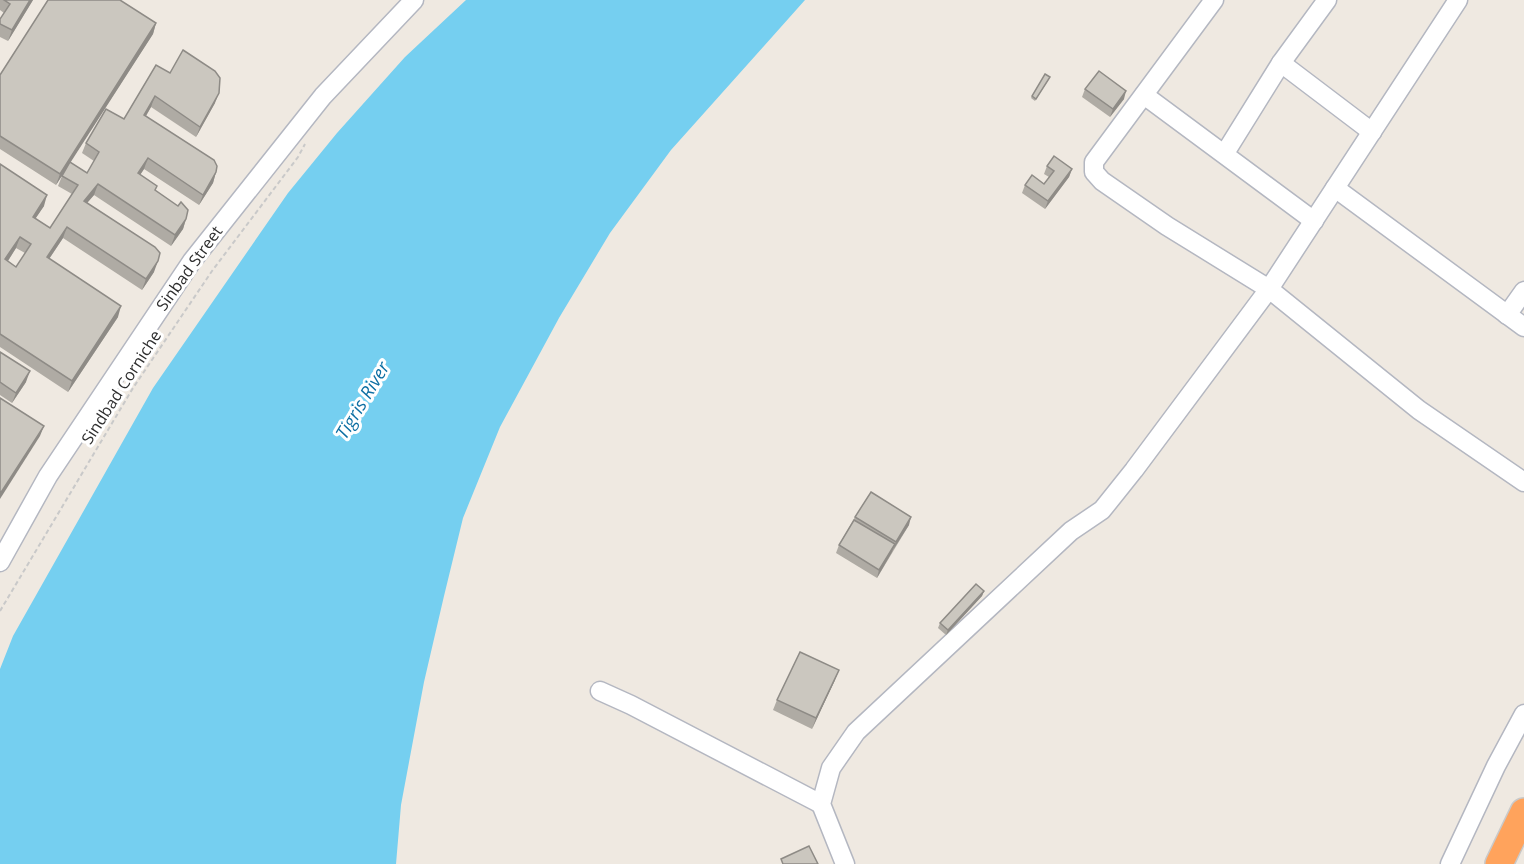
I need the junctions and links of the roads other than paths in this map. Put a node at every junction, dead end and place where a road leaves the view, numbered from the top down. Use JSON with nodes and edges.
{"nodes":[{"id":1,"x":414,"y":0,"type":"edge"},
{"id":2,"x":1214,"y":0,"type":"edge"},
{"id":3,"x":1327,"y":0,"type":"edge"},
{"id":4,"x":1458,"y":0,"type":"edge"},
{"id":5,"x":1281,"y":63,"type":"junction"},
{"id":6,"x":1144,"y":95,"type":"junction"},
{"id":7,"x":1372,"y":132,"type":"junction"},
{"id":8,"x":1225,"y":153,"type":"junction"},
{"id":9,"x":1335,"y":188,"type":"junction"},
{"id":10,"x":1314,"y":220,"type":"junction"},
{"id":11,"x":1269,"y":289,"type":"junction"},
{"id":12,"x":1524,"y":291,"type":"edge"},
{"id":13,"x":1507,"y":315,"type":"junction"},
{"id":14,"x":1524,"y":327,"type":"edge"},
{"id":15,"x":1524,"y":482,"type":"edge"},
{"id":16,"x":0,"y":562,"type":"edge"},
{"id":17,"x":600,"y":691,"type":"dead end"},
{"id":18,"x":1524,"y":714,"type":"edge"},
{"id":19,"x":821,"y":804,"type":"junction"},
{"id":20,"x":1524,"y":812,"type":"edge"},
{"id":21,"x":845,"y":864,"type":"edge"},
{"id":22,"x":1450,"y":864,"type":"edge"},
{"id":23,"x":1499,"y":864,"type":"edge"}],
"edges":[{"from":1,"to":16,"type":"street","name":"Sinbad Street"},
{"from":2,"to":6,"type":"street"},
{"from":3,"to":5,"type":"street"},
{"from":4,"to":7,"type":"street"},
{"from":5,"to":7,"type":"street"},
{"from":5,"to":8,"type":"street"},
{"from":6,"to":8,"type":"street"},
{"from":6,"to":11,"type":"street"},
{"from":7,"to":9,"type":"street"},
{"from":8,"to":10,"type":"street"},
{"from":9,"to":10,"type":"street"},
{"from":9,"to":13,"type":"street"},
{"from":10,"to":11,"type":"street"},
{"from":11,"to":15,"type":"street"},
{"from":11,"to":19,"type":"street"},
{"from":12,"to":13,"type":"street"},
{"from":13,"to":14,"type":"street"},
{"from":17,"to":19,"type":"street"},
{"from":18,"to":22,"type":"street"},
{"from":19,"to":21,"type":"street"},
{"from":20,"to":23,"type":"highway"}]}
